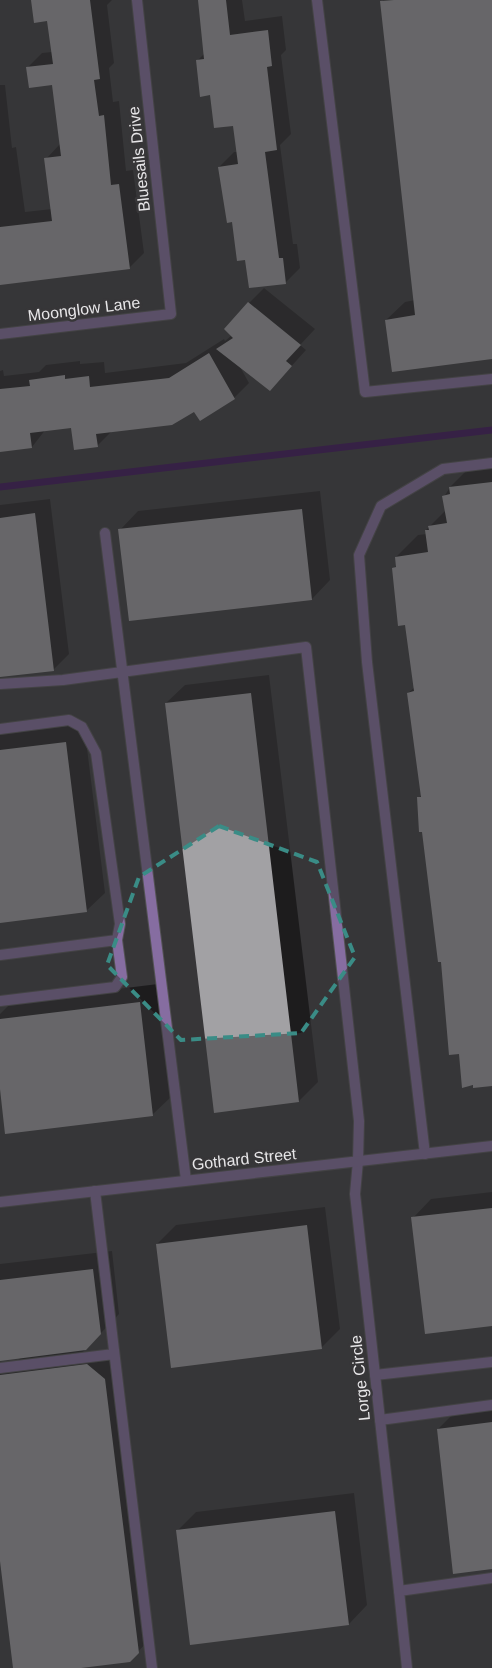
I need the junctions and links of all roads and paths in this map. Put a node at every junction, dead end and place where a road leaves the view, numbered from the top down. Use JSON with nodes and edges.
{"nodes":[{"id":1,"x":137,"y":0,"type":"edge"},
{"id":2,"x":316,"y":0,"type":"edge"},
{"id":3,"x":171,"y":314,"type":"joint"},
{"id":4,"x":0,"y":334,"type":"edge"},
{"id":5,"x":492,"y":379,"type":"edge"},
{"id":6,"x":492,"y":463,"type":"edge"},
{"id":7,"x":105,"y":533,"type":"dead end"},
{"id":8,"x":122,"y":672,"type":"junction"},
{"id":9,"x":0,"y":684,"type":"edge"},
{"id":10,"x":0,"y":729,"type":"edge"},
{"id":11,"x":117,"y":940,"type":"junction"},
{"id":12,"x":0,"y":955,"type":"edge"},
{"id":13,"x":0,"y":1001,"type":"edge"},
{"id":14,"x":492,"y":1146,"type":"edge"},
{"id":15,"x":425,"y":1154,"type":"junction"},
{"id":16,"x":358,"y":1161,"type":"junction"},
{"id":17,"x":186,"y":1180,"type":"junction"},
{"id":18,"x":95,"y":1191,"type":"junction"},
{"id":19,"x":0,"y":1201,"type":"edge"},
{"id":20,"x":114,"y":1354,"type":"junction"},
{"id":21,"x":492,"y":1362,"type":"edge"},
{"id":22,"x":0,"y":1368,"type":"edge"},
{"id":23,"x":375,"y":1375,"type":"junction"},
{"id":24,"x":492,"y":1405,"type":"edge"},
{"id":25,"x":380,"y":1420,"type":"junction"},
{"id":26,"x":492,"y":1578,"type":"edge"},
{"id":27,"x":399,"y":1591,"type":"junction"},
{"id":28,"x":152,"y":1668,"type":"edge"},
{"id":29,"x":407,"y":1668,"type":"edge"}],
"edges":[{"from":1,"to":3,"type":"street","name":"Bluesails Drive"},
{"from":2,"to":5,"type":"street"},
{"from":3,"to":4,"type":"street","name":"Moonglow Lane"},
{"from":6,"to":15,"type":"street"},
{"from":7,"to":8,"type":"street"},
{"from":8,"to":9,"type":"street"},
{"from":8,"to":16,"type":"street","name":"Lorge Circle"},
{"from":8,"to":17,"type":"street"},
{"from":10,"to":11,"type":"street"},
{"from":11,"to":12,"type":"street"},
{"from":11,"to":13,"type":"street"},
{"from":14,"to":15,"type":"street","name":"Gothard Street"},
{"from":15,"to":16,"type":"street","name":"Gothard Street"},
{"from":16,"to":17,"type":"street","name":"Gothard Street"},
{"from":16,"to":23,"type":"street","name":"Lorge Circle"},
{"from":17,"to":18,"type":"street","name":"Gothard Street"},
{"from":18,"to":19,"type":"street","name":"Gothard Street"},
{"from":18,"to":20,"type":"street"},
{"from":20,"to":22,"type":"street"},
{"from":20,"to":28,"type":"street"},
{"from":21,"to":23,"type":"street"},
{"from":23,"to":25,"type":"street","name":"Lorge Circle"},
{"from":24,"to":25,"type":"street"},
{"from":25,"to":27,"type":"street","name":"Lorge Circle"},
{"from":26,"to":27,"type":"street"},
{"from":27,"to":29,"type":"street","name":"Lorge Circle"}]}
